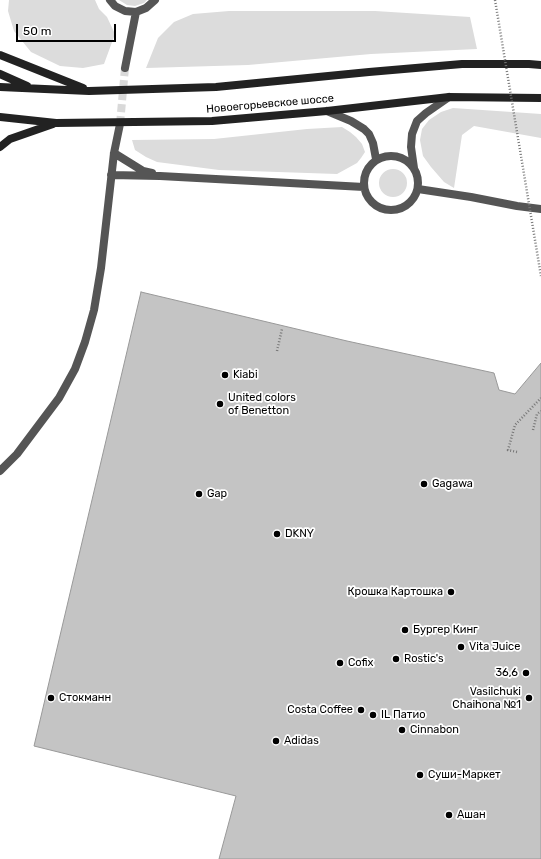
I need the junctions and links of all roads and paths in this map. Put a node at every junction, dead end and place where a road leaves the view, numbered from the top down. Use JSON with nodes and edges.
{"nodes":[{"id":1,"x":110,"y":0,"type":"edge"},
{"id":2,"x":155,"y":0,"type":"edge"},
{"id":3,"x":495,"y":0,"type":"edge"},
{"id":4,"x":136,"y":12,"type":"junction"},
{"id":5,"x":0,"y":55,"type":"edge"},
{"id":6,"x":541,"y":60,"type":"edge"},
{"id":7,"x":529,"y":64,"type":"junction"},
{"id":8,"x":541,"y":66,"type":"edge"},
{"id":9,"x":125,"y":68,"type":"tunnel mouth"},
{"id":10,"x":0,"y":74,"type":"edge"},
{"id":11,"x":0,"y":87,"type":"edge"},
{"id":12,"x":34,"y":88,"type":"junction"},
{"id":13,"x":90,"y":91,"type":"junction"},
{"id":14,"x":449,"y":96,"type":"junction"},
{"id":15,"x":541,"y":98,"type":"edge"},
{"id":16,"x":327,"y":111,"type":"junction"},
{"id":17,"x":0,"y":117,"type":"edge"},
{"id":18,"x":56,"y":123,"type":"junction"},
{"id":19,"x":120,"y":124,"type":"tunnel mouth"},
{"id":20,"x":0,"y":147,"type":"edge"},
{"id":21,"x":114,"y":153,"type":"junction"},
{"id":22,"x":376,"y":159,"type":"junction"},
{"id":23,"x":414,"y":168,"type":"junction"},
{"id":24,"x":111,"y":175,"type":"junction"},
{"id":25,"x":160,"y":176,"type":"junction"},
{"id":26,"x":364,"y":187,"type":"junction"},
{"id":27,"x":418,"y":189,"type":"junction"},
{"id":28,"x":541,"y":209,"type":"edge"},
{"id":29,"x":541,"y":276,"type":"edge"},
{"id":30,"x":282,"y":329,"type":"dead end"},
{"id":31,"x":277,"y":351,"type":"dead end"},
{"id":32,"x":541,"y":398,"type":"edge"},
{"id":33,"x":541,"y":411,"type":"edge"},
{"id":34,"x":533,"y":430,"type":"dead end"},
{"id":35,"x":517,"y":452,"type":"dead end"},
{"id":36,"x":0,"y":470,"type":"edge"}],
"edges":[{"from":1,"to":4,"type":"street"},
{"from":2,"to":4,"type":"street"},
{"from":3,"to":29,"type":"path","bridge":true},
{"from":4,"to":9,"type":"street"},
{"from":5,"to":13,"type":"main road"},
{"from":6,"to":7,"type":"street"},
{"from":7,"to":8,"type":"main road","name":"Новоегорьевское шоссе"},
{"from":7,"to":13,"type":"main road","name":"Новоегорьевское шоссе"},
{"from":10,"to":12,"type":"main road"},
{"from":11,"to":12,"type":"main road","name":"Новоегорьевское шоссе"},
{"from":12,"to":13,"type":"main road","name":"Новоегорьевское шоссе"},
{"from":14,"to":15,"type":"main road","name":"Новоегорьевское шоссе"},
{"from":14,"to":16,"type":"main road","name":"Новоегорьевское шоссе"},
{"from":14,"to":23,"type":"street"},
{"from":16,"to":18,"type":"main road","name":"Новоегорьевское шоссе"},
{"from":16,"to":22,"type":"street"},
{"from":17,"to":18,"type":"main road","name":"Новоегорьевское шоссе"},
{"from":18,"to":20,"type":"main road"},
{"from":19,"to":21,"type":"street"},
{"from":21,"to":24,"type":"street"},
{"from":21,"to":25,"type":"street"},
{"from":22,"to":23,"type":"street"},
{"from":22,"to":26,"type":"street"},
{"from":23,"to":27,"type":"street"},
{"from":24,"to":25,"type":"street"},
{"from":24,"to":36,"type":"street"},
{"from":25,"to":26,"type":"street"},
{"from":26,"to":27,"type":"street"},
{"from":27,"to":28,"type":"street"},
{"from":30,"to":31,"type":"path"},
{"from":32,"to":35,"type":"path"},
{"from":33,"to":34,"type":"path"}]}
